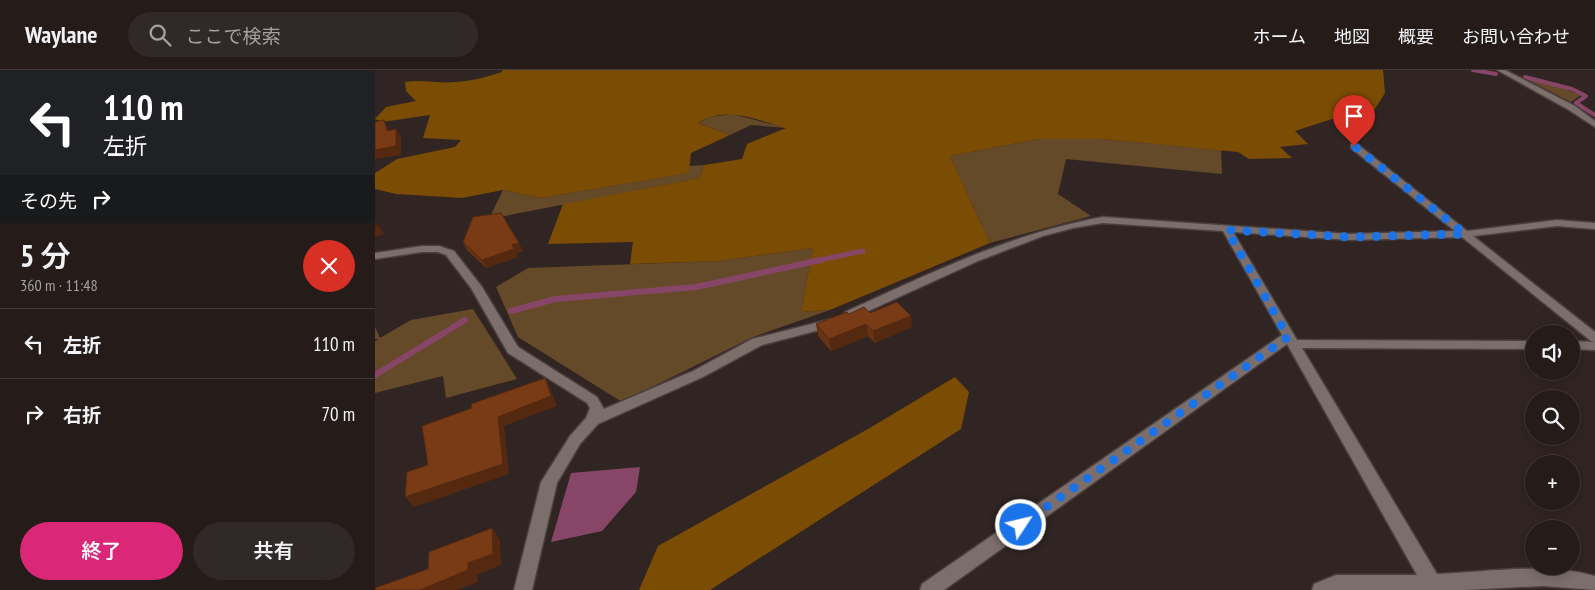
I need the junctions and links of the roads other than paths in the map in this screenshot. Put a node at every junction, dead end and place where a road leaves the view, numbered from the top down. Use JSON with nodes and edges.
{"nodes":[{"id":1,"x":1500,"y":70,"type":"edge"},
{"id":2,"x":1595,"y":125,"type":"edge"},
{"id":3,"x":1354,"y":146,"type":"dead end"},
{"id":4,"x":1595,"y":226,"type":"edge"},
{"id":5,"x":1227,"y":230,"type":"junction"},
{"id":6,"x":1465,"y":234,"type":"junction"},
{"id":7,"x":375,"y":256,"type":"edge"},
{"id":8,"x":1595,"y":338,"type":"edge"},
{"id":9,"x":1291,"y":340,"type":"junction"},
{"id":10,"x":1525,"y":345,"type":"edge"},
{"id":11,"x":1580,"y":346,"type":"edge"},
{"id":12,"x":1595,"y":346,"type":"edge"},
{"id":13,"x":593,"y":420,"type":"junction"},
{"id":14,"x":1432,"y":583,"type":"junction"},
{"id":15,"x":1595,"y":585,"type":"edge"},
{"id":16,"x":523,"y":590,"type":"edge"},
{"id":17,"x":929,"y":590,"type":"edge"},
{"id":18,"x":1321,"y":590,"type":"edge"}],
"edges":[{"from":1,"to":2,"type":"street"},
{"from":3,"to":6,"type":"street"},
{"from":4,"to":6,"type":"street"},
{"from":5,"to":6,"type":"street"},
{"from":5,"to":9,"type":"street"},
{"from":5,"to":13,"type":"street"},
{"from":6,"to":8,"type":"street"},
{"from":7,"to":13,"type":"street"},
{"from":9,"to":10,"type":"street"},
{"from":9,"to":14,"type":"street"},
{"from":9,"to":17,"type":"street"},
{"from":11,"to":12,"type":"street"},
{"from":13,"to":16,"type":"street"},
{"from":14,"to":15,"type":"street"},
{"from":14,"to":18,"type":"street"}]}
